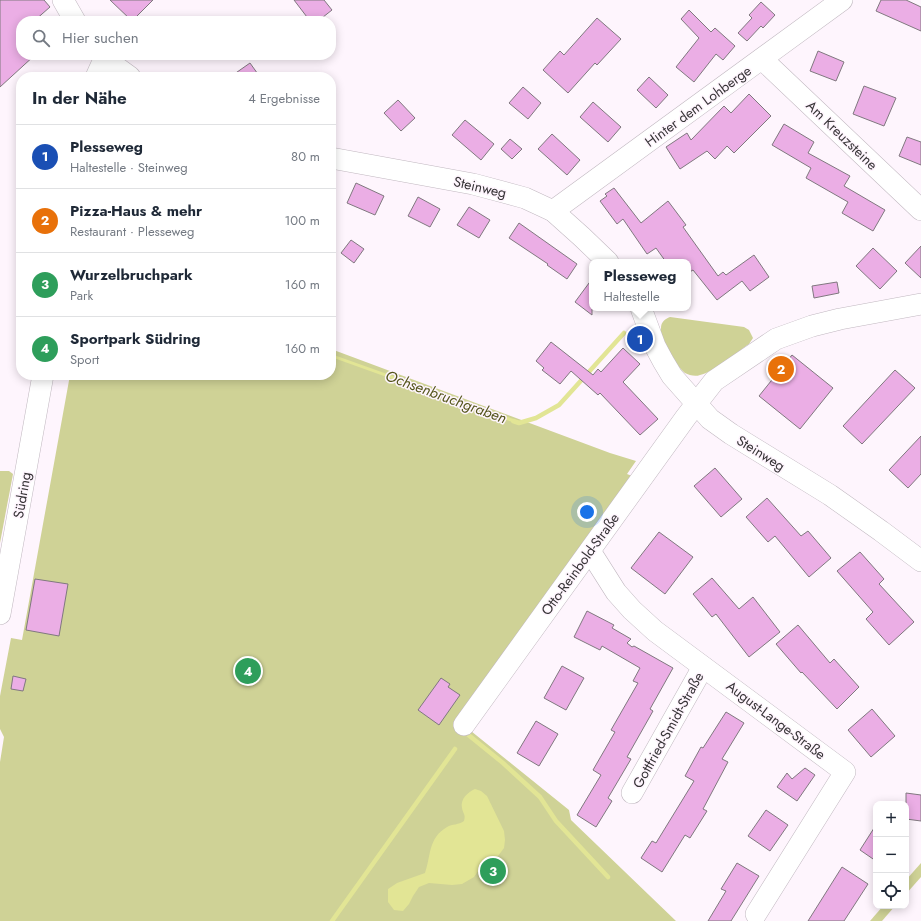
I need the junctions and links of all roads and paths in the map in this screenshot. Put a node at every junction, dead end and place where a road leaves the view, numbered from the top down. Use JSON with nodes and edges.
{"nodes":[{"id":1,"x":63,"y":0,"type":"edge"},
{"id":2,"x":842,"y":0,"type":"edge"},
{"id":3,"x":72,"y":16,"type":"edge"},
{"id":4,"x":762,"y":59,"type":"junction"},
{"id":5,"x":102,"y":60,"type":"edge"},
{"id":6,"x":109,"y":60,"type":"edge"},
{"id":7,"x":98,"y":72,"type":"edge"},
{"id":8,"x":124,"y":72,"type":"edge"},
{"id":9,"x":336,"y":159,"type":"edge"},
{"id":10,"x":921,"y":210,"type":"edge"},
{"id":11,"x":553,"y":211,"type":"junction"},
{"id":12,"x":605,"y":259,"type":"edge"},
{"id":13,"x":921,"y":304,"type":"edge"},
{"id":14,"x":642,"y":311,"type":"edge"},
{"id":15,"x":42,"y":380,"type":"edge"},
{"id":16,"x":697,"y":403,"type":"junction"},
{"id":17,"x":590,"y":551,"type":"junction"},
{"id":18,"x":921,"y":561,"type":"edge"},
{"id":19,"x":0,"y":614,"type":"edge"},
{"id":20,"x":703,"y":667,"type":"junction"},
{"id":21,"x":464,"y":725,"type":"dead end"},
{"id":22,"x":632,"y":793,"type":"dead end"},
{"id":23,"x":756,"y":914,"type":"dead end"}],
"edges":[{"from":1,"to":3,"type":"street"},
{"from":2,"to":4,"type":"street","name":"Hinter dem Lohberge"},
{"from":4,"to":10,"type":"street","name":"Am Kreuzsteine"},
{"from":4,"to":11,"type":"street","name":"Hinter dem Lohberge"},
{"from":5,"to":7,"type":"street"},
{"from":6,"to":8,"type":"street"},
{"from":9,"to":11,"type":"street","name":"Steinweg"},
{"from":11,"to":12,"type":"street","name":"Steinweg"},
{"from":13,"to":16,"type":"street","name":"Otto-Reinbold-Straße"},
{"from":14,"to":16,"type":"street","name":"Steinweg"},
{"from":15,"to":19,"type":"street","name":"Südring"},
{"from":16,"to":17,"type":"street","name":"Otto-Reinbold-Straße"},
{"from":16,"to":18,"type":"street","name":"Steinweg"},
{"from":17,"to":20,"type":"street","name":"August-Lange-Straße"},
{"from":17,"to":21,"type":"street","name":"Otto-Reinbold-Straße"},
{"from":20,"to":22,"type":"street","name":"Gottfried-Smidt-Straße"},
{"from":20,"to":23,"type":"street","name":"August-Lange-Straße"}]}
